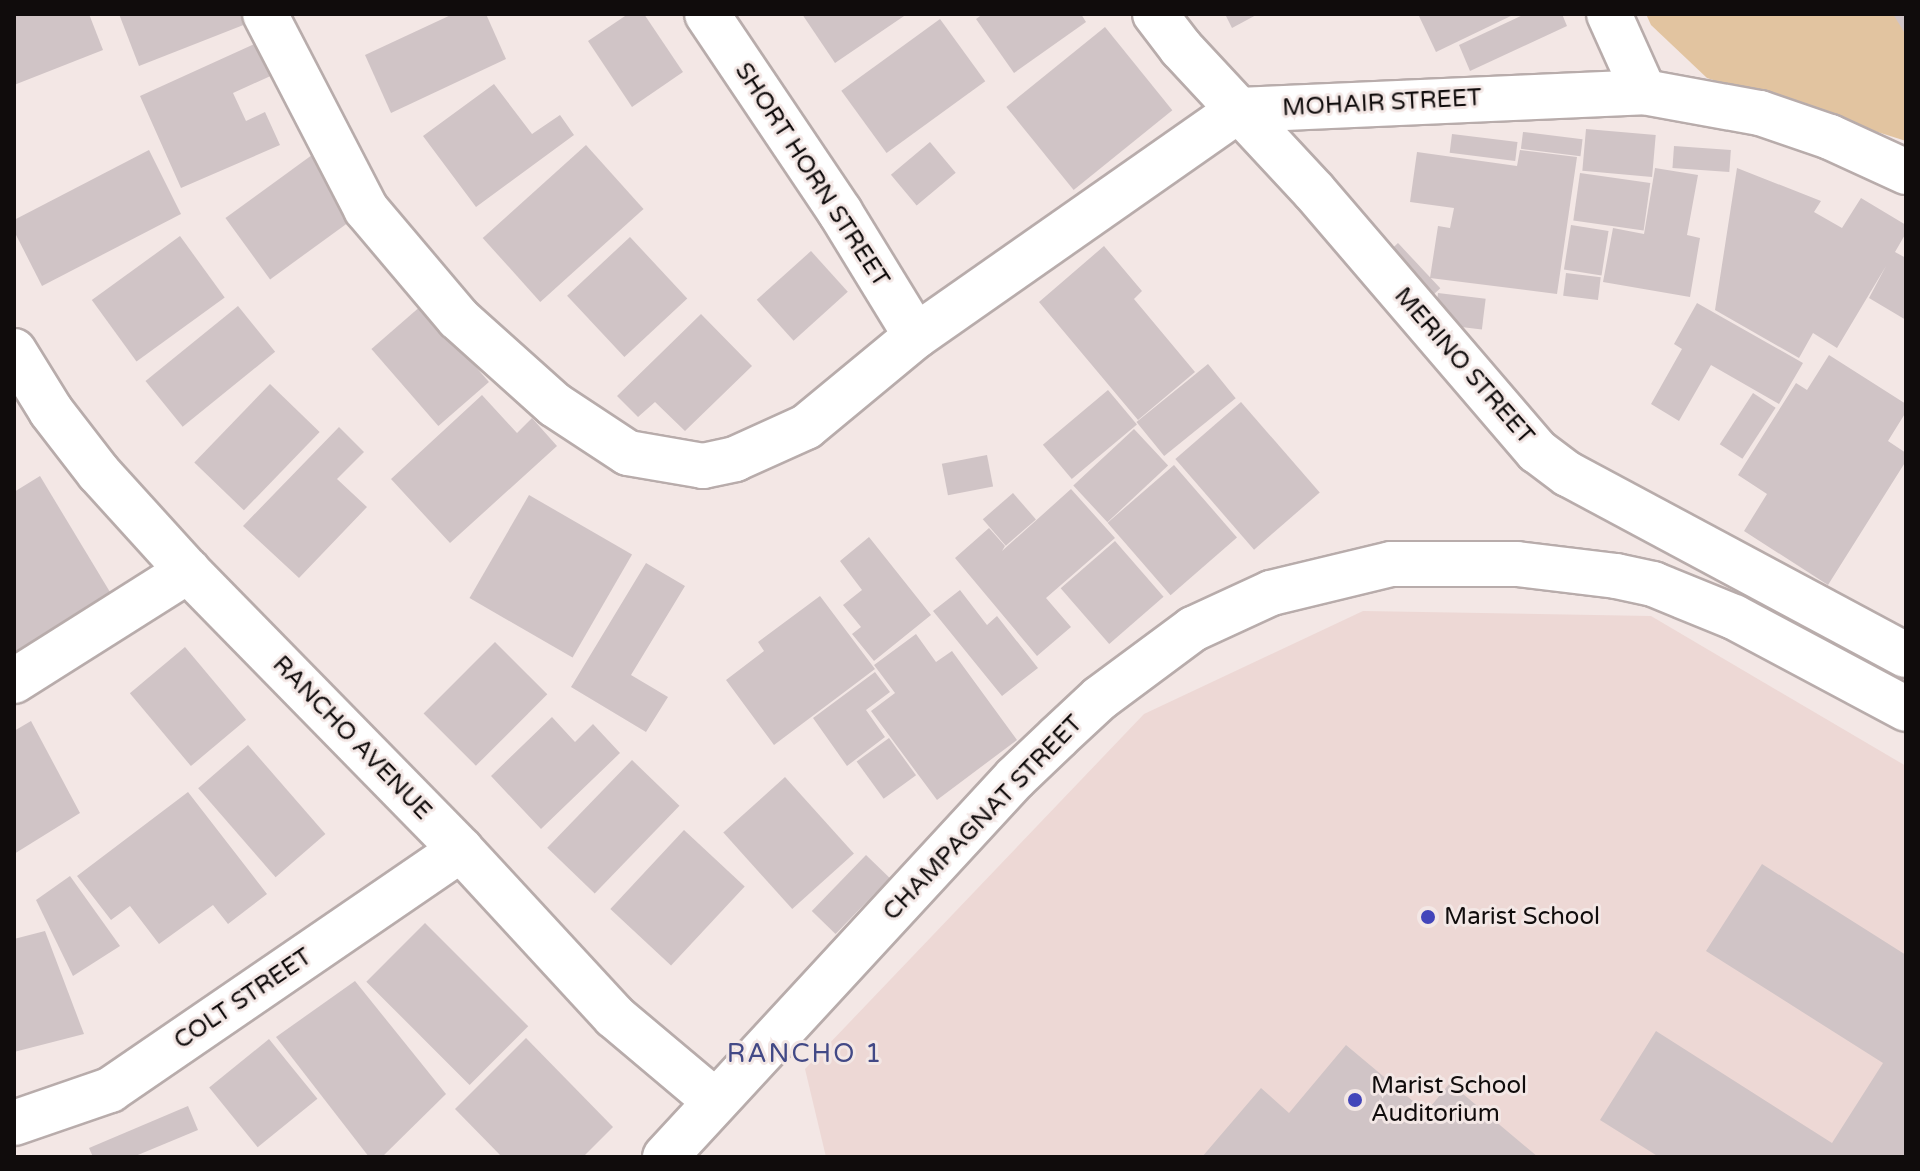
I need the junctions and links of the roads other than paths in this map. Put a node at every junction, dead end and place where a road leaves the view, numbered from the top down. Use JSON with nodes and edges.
{"nodes":[{"id":1,"x":265,"y":14,"type":"edge"},
{"id":2,"x":707,"y":14,"type":"edge"},
{"id":3,"x":1155,"y":14,"type":"edge"},
{"id":4,"x":1609,"y":14,"type":"edge"},
{"id":5,"x":1644,"y":92,"type":"junction"},
{"id":6,"x":1239,"y":110,"type":"junction"},
{"id":7,"x":1906,"y":172,"type":"edge"},
{"id":8,"x":916,"y":336,"type":"junction"},
{"id":9,"x":14,"y":351,"type":"edge"},
{"id":10,"x":188,"y":571,"type":"junction"},
{"id":11,"x":1906,"y":655,"type":"edge"},
{"id":12,"x":14,"y":681,"type":"edge"},
{"id":13,"x":1906,"y":709,"type":"edge"},
{"id":14,"x":461,"y":850,"type":"junction"},
{"id":15,"x":716,"y":1102,"type":"junction"},
{"id":16,"x":14,"y":1123,"type":"edge"},
{"id":17,"x":665,"y":1157,"type":"edge"}],
"edges":[{"from":1,"to":8,"type":"street"},
{"from":2,"to":8,"type":"street","name":"SHORT HORN STREET"},
{"from":3,"to":6,"type":"street","name":"MERINO STREET"},
{"from":4,"to":5,"type":"street"},
{"from":5,"to":6,"type":"street","name":"MOHAIR STREET"},
{"from":5,"to":7,"type":"street","name":"MOHAIR STREET"},
{"from":6,"to":8,"type":"street"},
{"from":6,"to":11,"type":"street","name":"MERINO STREET"},
{"from":9,"to":10,"type":"street","name":"RANCHO AVENUE"},
{"from":10,"to":12,"type":"street"},
{"from":10,"to":14,"type":"street","name":"RANCHO AVENUE"},
{"from":13,"to":15,"type":"street","name":"CHAMPAGNAT STREET"},
{"from":14,"to":15,"type":"street","name":"RANCHO AVENUE"},
{"from":14,"to":16,"type":"street","name":"COLT STREET"},
{"from":15,"to":17,"type":"street","name":"CHAMPAGNAT STREET"}]}
